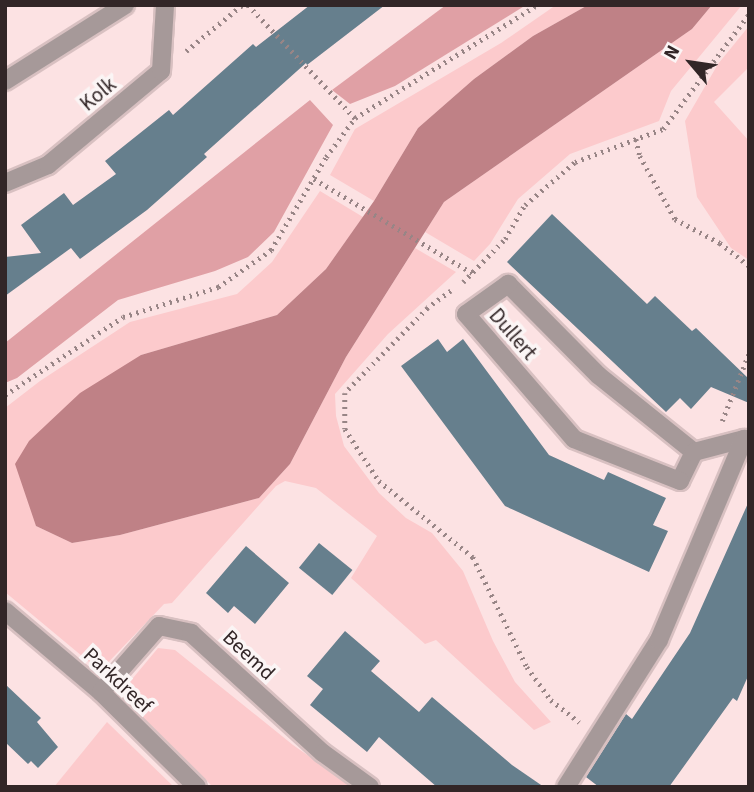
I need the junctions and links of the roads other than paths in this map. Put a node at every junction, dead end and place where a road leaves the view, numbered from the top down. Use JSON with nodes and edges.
{"nodes":[{"id":1,"x":125,"y":5,"type":"edge"},
{"id":2,"x":165,"y":5,"type":"edge"},
{"id":3,"x":5,"y":81,"type":"edge"},
{"id":4,"x":5,"y":183,"type":"edge"},
{"id":5,"x":746,"y":441,"type":"edge"},
{"id":6,"x":702,"y":450,"type":"junction"},
{"id":7,"x":5,"y":611,"type":"edge"},
{"id":8,"x":101,"y":692,"type":"junction"},
{"id":9,"x":197,"y":787,"type":"edge"},
{"id":10,"x":370,"y":787,"type":"edge"},
{"id":11,"x":566,"y":787,"type":"edge"}],
"edges":[{"from":1,"to":3,"type":"street"},
{"from":2,"to":4,"type":"street","name":"Kolk"},
{"from":5,"to":6,"type":"street"},
{"from":5,"to":11,"type":"street"},
{"from":6,"to":6,"type":"street","name":"Dullert"},
{"from":7,"to":8,"type":"street","name":"Parkdreef"},
{"from":8,"to":9,"type":"street","name":"Parkdreef"},
{"from":8,"to":10,"type":"street","name":"Beemd"}]}
